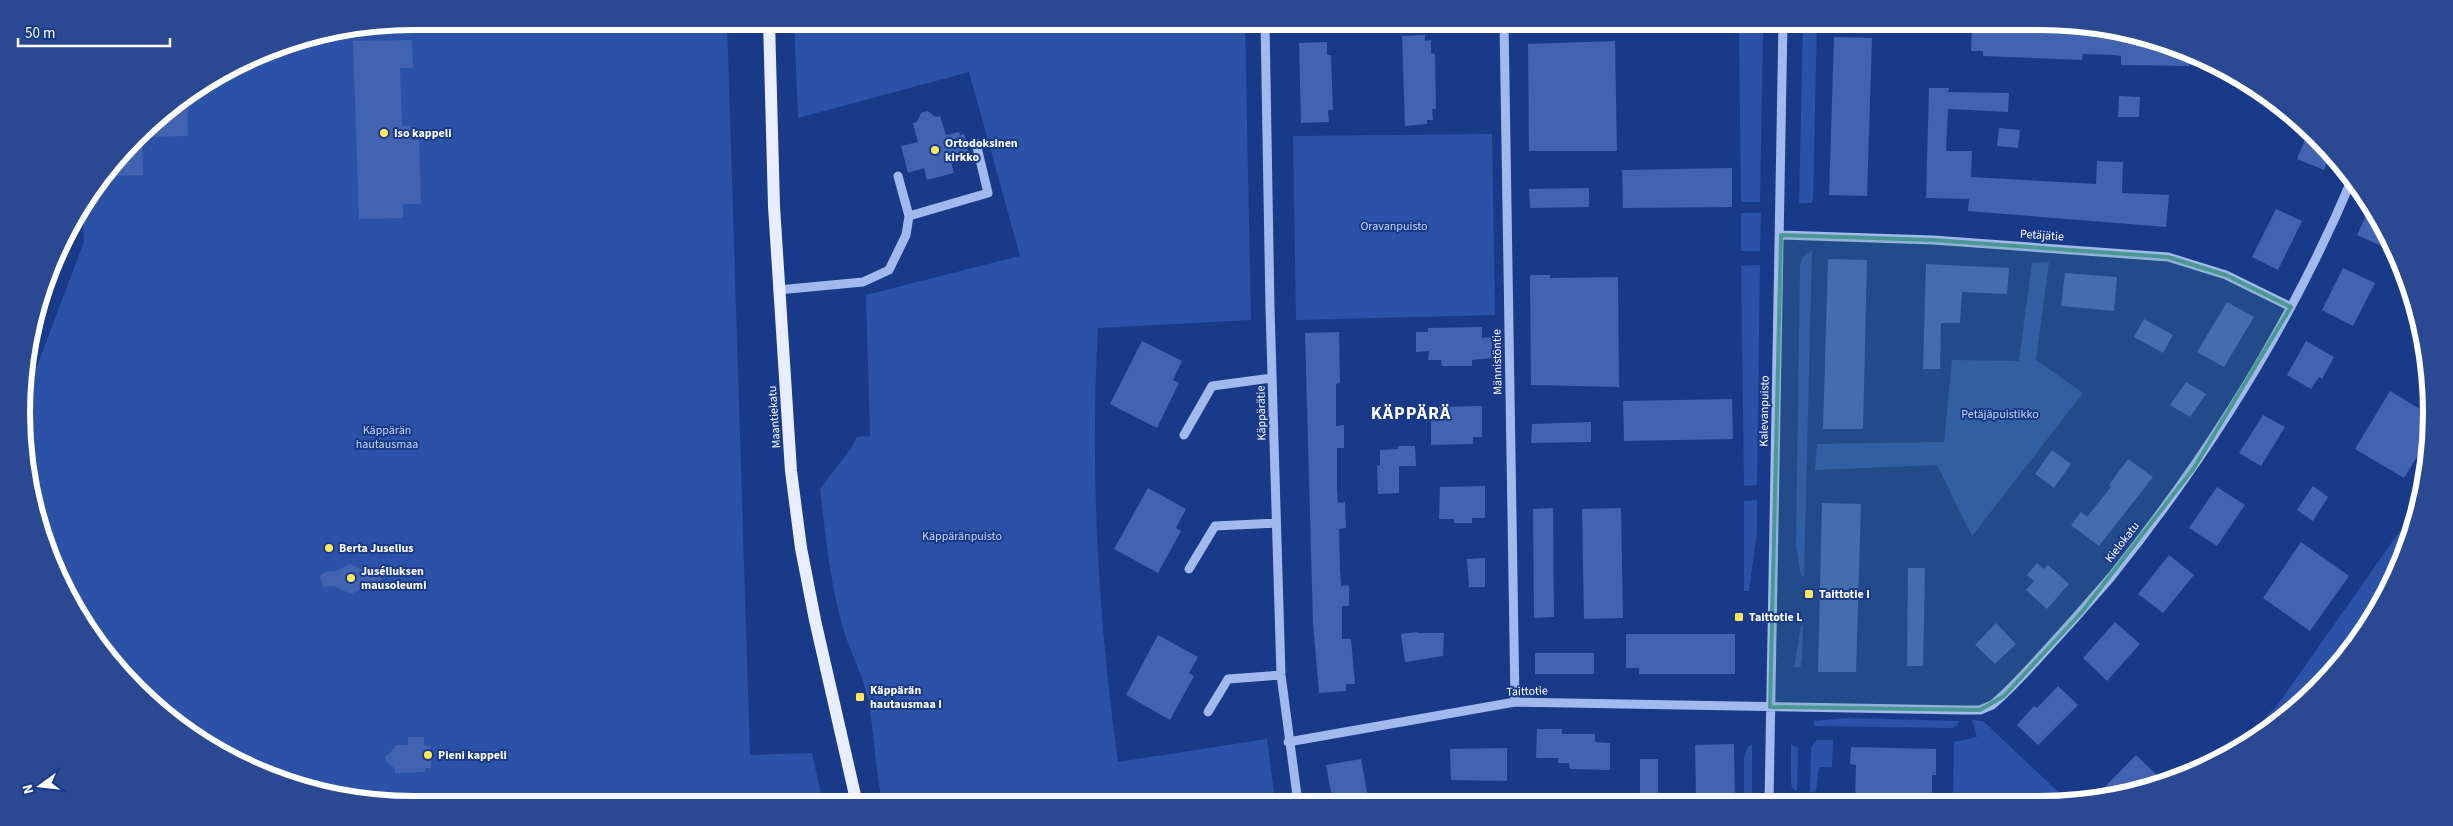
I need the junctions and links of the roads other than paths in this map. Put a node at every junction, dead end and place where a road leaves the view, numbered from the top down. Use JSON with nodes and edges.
{"nodes":[{"id":1,"x":769,"y":30,"type":"edge"},
{"id":2,"x":1265,"y":30,"type":"edge"},
{"id":3,"x":1504,"y":30,"type":"edge"},
{"id":4,"x":1783,"y":30,"type":"edge"},
{"id":5,"x":976,"y":143,"type":"dead end"},
{"id":6,"x":898,"y":176,"type":"dead end"},
{"id":7,"x":2349,"y":187,"type":"edge"},
{"id":8,"x":909,"y":216,"type":"junction"},
{"id":9,"x":1781,"y":235,"type":"junction"},
{"id":10,"x":778,"y":290,"type":"junction"},
{"id":11,"x":2291,"y":306,"type":"junction"},
{"id":12,"x":1272,"y":378,"type":"junction"},
{"id":13,"x":1184,"y":435,"type":"dead end"},
{"id":14,"x":1276,"y":523,"type":"junction"},
{"id":15,"x":1189,"y":569,"type":"dead end"},
{"id":16,"x":1281,"y":675,"type":"junction"},
{"id":17,"x":1516,"y":702,"type":"junction"},
{"id":18,"x":1770,"y":707,"type":"junction"},
{"id":19,"x":1208,"y":712,"type":"dead end"},
{"id":20,"x":1288,"y":742,"type":"junction"},
{"id":21,"x":855,"y":796,"type":"edge"},
{"id":22,"x":1297,"y":796,"type":"edge"},
{"id":23,"x":1769,"y":796,"type":"edge"}],
"edges":[{"from":1,"to":10,"type":"main road","name":"Maantiekatu"},
{"from":2,"to":12,"type":"street","name":"Käppärätie"},
{"from":3,"to":17,"type":"street","name":"Männistöntie"},
{"from":4,"to":9,"type":"street","name":"Kalevanpuisto"},
{"from":5,"to":8,"type":"street"},
{"from":6,"to":8,"type":"street"},
{"from":7,"to":11,"type":"street","name":"Kielokatu"},
{"from":8,"to":10,"type":"street"},
{"from":9,"to":11,"type":"street","name":"Petäjätie"},
{"from":9,"to":18,"type":"street","name":"Kalevanpuisto"},
{"from":10,"to":21,"type":"main road","name":"Maantiekatu"},
{"from":11,"to":18,"type":"street","name":"Kielokatu"},
{"from":12,"to":13,"type":"street"},
{"from":12,"to":14,"type":"street","name":"Käppärätie"},
{"from":14,"to":15,"type":"street"},
{"from":14,"to":16,"type":"street","name":"Käppärätie"},
{"from":16,"to":19,"type":"street"},
{"from":16,"to":20,"type":"street","name":"Käppärätie"},
{"from":17,"to":18,"type":"street","name":"Taittotie"},
{"from":17,"to":20,"type":"street","name":"Taittotie"},
{"from":18,"to":23,"type":"street","name":"Kalevanpuisto"},
{"from":20,"to":22,"type":"street","name":"Käppärätie"}]}
